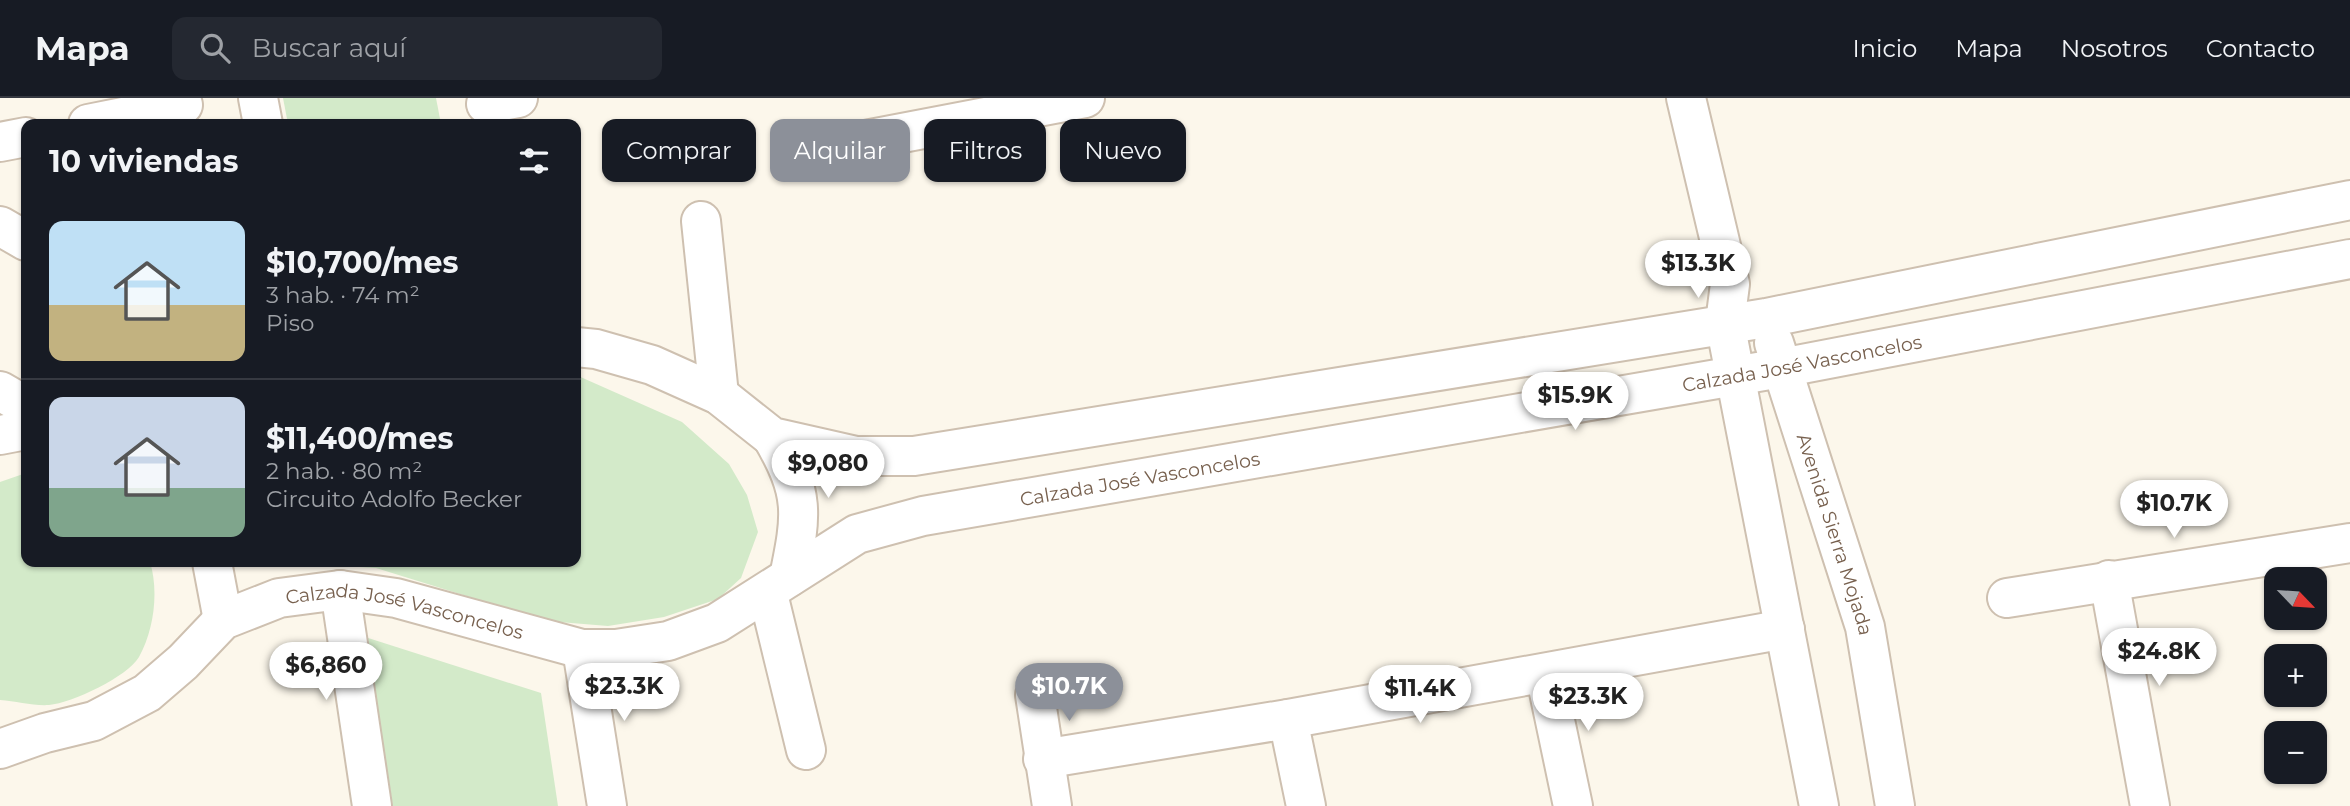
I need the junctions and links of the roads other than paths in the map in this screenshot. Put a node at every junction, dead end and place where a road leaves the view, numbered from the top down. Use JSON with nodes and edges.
{"nodes":[{"id":1,"x":258,"y":98,"type":"edge"},
{"id":2,"x":1085,"y":98,"type":"edge"},
{"id":3,"x":1686,"y":98,"type":"edge"},
{"id":4,"x":183,"y":105,"type":"dead end"},
{"id":5,"x":929,"y":111,"type":"edge"},
{"id":6,"x":119,"y":119,"type":"edge"},
{"id":7,"x":262,"y":119,"type":"edge"},
{"id":8,"x":905,"y":119,"type":"edge"},
{"id":9,"x":21,"y":138,"type":"edge"},
{"id":10,"x":0,"y":142,"type":"edge"},
{"id":11,"x":2350,"y":200,"type":"edge"},
{"id":12,"x":701,"y":221,"type":"dead end"},
{"id":13,"x":0,"y":226,"type":"edge"},
{"id":14,"x":21,"y":238,"type":"edge"},
{"id":15,"x":2350,"y":259,"type":"edge"},
{"id":16,"x":1730,"y":284,"type":"junction"},
{"id":17,"x":1766,"y":317,"type":"junction"},
{"id":18,"x":1725,"y":323,"type":"junction"},
{"id":19,"x":581,"y":348,"type":"edge"},
{"id":20,"x":1781,"y":368,"type":"junction"},
{"id":21,"x":1735,"y":374,"type":"junction"},
{"id":22,"x":0,"y":390,"type":"edge"},
{"id":23,"x":719,"y":395,"type":"junction"},
{"id":24,"x":21,"y":404,"type":"edge"},
{"id":25,"x":21,"y":431,"type":"edge"},
{"id":26,"x":0,"y":435,"type":"edge"},
{"id":27,"x":772,"y":437,"type":"junction"},
{"id":28,"x":2350,"y":542,"type":"edge"},
{"id":29,"x":213,"y":567,"type":"edge"},
{"id":30,"x":2109,"y":580,"type":"junction"},
{"id":31,"x":778,"y":585,"type":"junction"},
{"id":32,"x":340,"y":590,"type":"junction"},
{"id":33,"x":2007,"y":598,"type":"dead end"},
{"id":34,"x":223,"y":620,"type":"junction"},
{"id":35,"x":1785,"y":629,"type":"junction"},
{"id":36,"x":582,"y":649,"type":"junction"},
{"id":37,"x":1545,"y":673,"type":"junction"},
{"id":38,"x":1035,"y":695,"type":"dead end"},
{"id":39,"x":1288,"y":719,"type":"junction"},
{"id":40,"x":0,"y":726,"type":"edge"},
{"id":41,"x":45,"y":733,"type":"junction"},
{"id":42,"x":0,"y":749,"type":"edge"},
{"id":43,"x":806,"y":750,"type":"dead end"},
{"id":44,"x":1044,"y":759,"type":"junction"},
{"id":45,"x":372,"y":806,"type":"edge"},
{"id":46,"x":607,"y":806,"type":"edge"},
{"id":47,"x":1052,"y":806,"type":"edge"},
{"id":48,"x":1306,"y":806,"type":"edge"},
{"id":49,"x":1573,"y":806,"type":"edge"},
{"id":50,"x":1819,"y":806,"type":"edge"},
{"id":51,"x":1895,"y":806,"type":"edge"},
{"id":52,"x":2151,"y":806,"type":"edge"}],
"edges":[{"from":1,"to":7,"type":"street"},
{"from":2,"to":5,"type":"street"},
{"from":3,"to":16,"type":"street"},
{"from":4,"to":6,"type":"street"},
{"from":5,"to":8,"type":"street"},
{"from":9,"to":10,"type":"street"},
{"from":11,"to":17,"type":"street"},
{"from":12,"to":23,"type":"street"},
{"from":13,"to":14,"type":"street"},
{"from":15,"to":20,"type":"street","name":"Calzada José Vasconcelos"},
{"from":16,"to":17,"type":"street"},
{"from":16,"to":18,"type":"street"},
{"from":17,"to":18,"type":"street"},
{"from":17,"to":20,"type":"street","name":"Avenida Sierra Mojada"},
{"from":18,"to":21,"type":"street"},
{"from":18,"to":27,"type":"street"},
{"from":19,"to":23,"type":"street"},
{"from":20,"to":21,"type":"street","name":"Calzada José Vasconcelos"},
{"from":20,"to":51,"type":"street","name":"Avenida Sierra Mojada"},
{"from":21,"to":31,"type":"street","name":"Calzada José Vasconcelos"},
{"from":21,"to":35,"type":"street"},
{"from":22,"to":24,"type":"street"},
{"from":23,"to":27,"type":"street"},
{"from":25,"to":26,"type":"street"},
{"from":27,"to":31,"type":"street"},
{"from":28,"to":30,"type":"street"},
{"from":29,"to":34,"type":"street"},
{"from":30,"to":33,"type":"street"},
{"from":30,"to":52,"type":"street"},
{"from":31,"to":36,"type":"street","name":"Calzada José Vasconcelos"},
{"from":31,"to":43,"type":"street"},
{"from":32,"to":34,"type":"street","name":"Calzada José Vasconcelos"},
{"from":32,"to":36,"type":"street","name":"Calzada José Vasconcelos"},
{"from":32,"to":45,"type":"street"},
{"from":34,"to":41,"type":"street","name":"Calzada José Vasconcelos"},
{"from":35,"to":37,"type":"street"},
{"from":35,"to":50,"type":"street"},
{"from":36,"to":46,"type":"street"},
{"from":37,"to":39,"type":"street"},
{"from":37,"to":49,"type":"street"},
{"from":38,"to":44,"type":"street"},
{"from":39,"to":44,"type":"street"},
{"from":39,"to":48,"type":"street"},
{"from":40,"to":41,"type":"street"},
{"from":41,"to":42,"type":"street","name":"Calzada José Vasconcelos"},
{"from":44,"to":47,"type":"street"}]}
